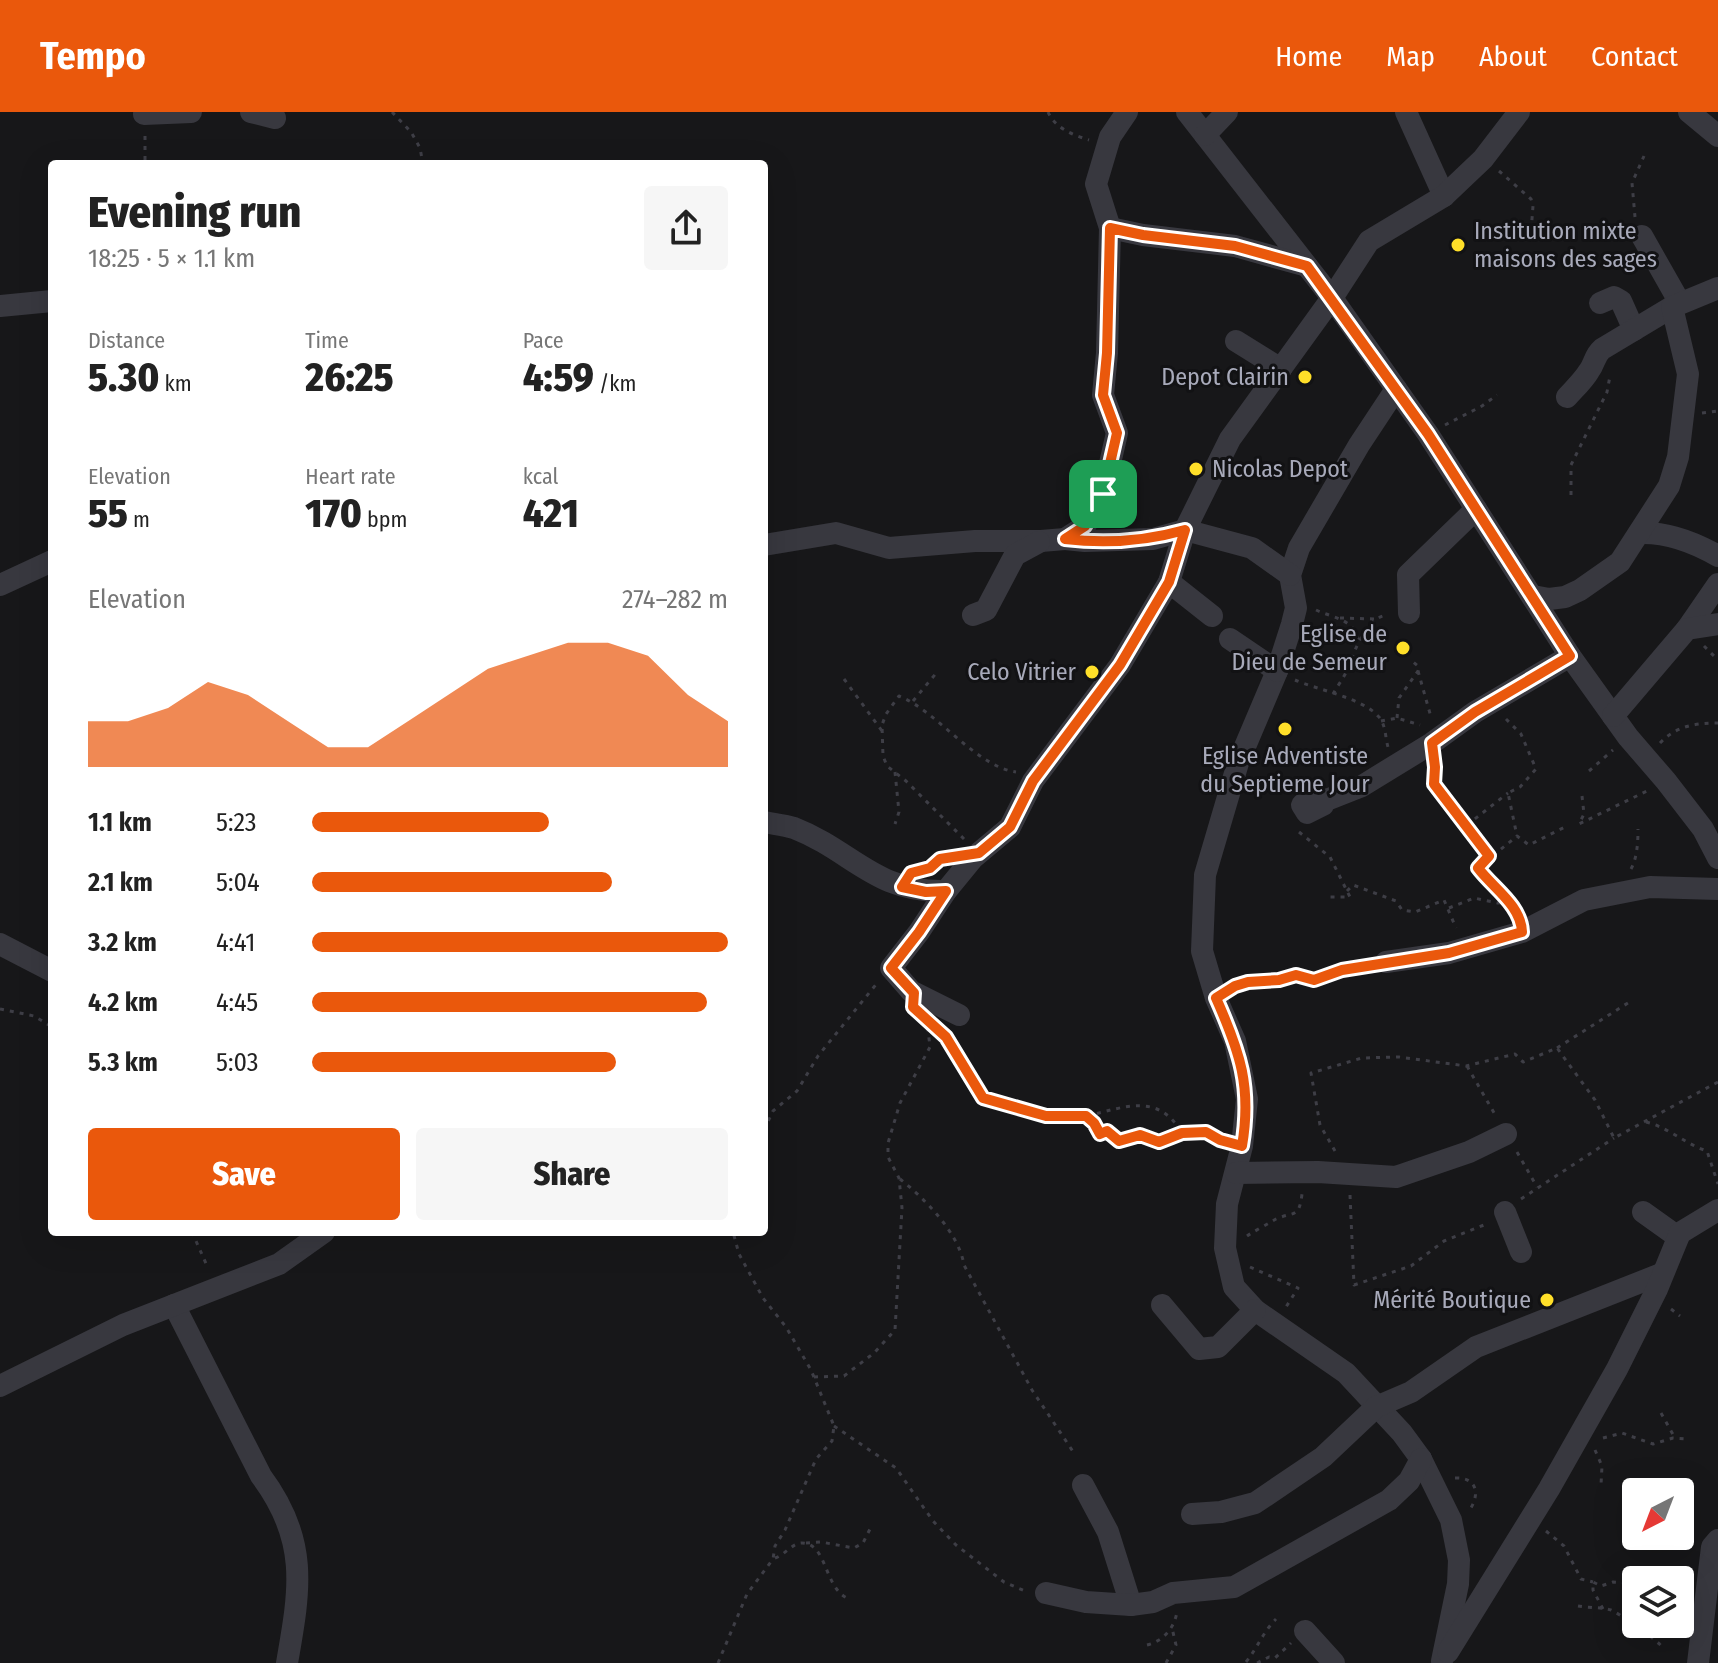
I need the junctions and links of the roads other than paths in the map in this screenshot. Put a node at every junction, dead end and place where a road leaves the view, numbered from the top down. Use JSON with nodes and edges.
{"nodes":[{"id":1,"x":191,"y":112,"type":"edge"},
{"id":2,"x":251,"y":112,"type":"edge"},
{"id":3,"x":1127,"y":112,"type":"edge"},
{"id":4,"x":1187,"y":112,"type":"edge"},
{"id":5,"x":1227,"y":112,"type":"edge"},
{"id":6,"x":1406,"y":112,"type":"edge"},
{"id":7,"x":1519,"y":112,"type":"edge"},
{"id":8,"x":1689,"y":112,"type":"edge"},
{"id":9,"x":144,"y":114,"type":"road end"},
{"id":10,"x":275,"y":118,"type":"dead end"},
{"id":11,"x":1205,"y":135,"type":"junction"},
{"id":12,"x":1718,"y":136,"type":"edge"},
{"id":13,"x":1444,"y":196,"type":"junction"},
{"id":14,"x":1110,"y":228,"type":"junction"},
{"id":15,"x":1642,"y":236,"type":"road end"},
{"id":16,"x":1307,"y":266,"type":"junction"},
{"id":17,"x":1718,"y":288,"type":"edge"},
{"id":18,"x":1332,"y":298,"type":"junction"},
{"id":19,"x":48,"y":301,"type":"edge"},
{"id":20,"x":1600,"y":303,"type":"dead end"},
{"id":21,"x":1676,"y":305,"type":"junction"},
{"id":22,"x":0,"y":306,"type":"edge"},
{"id":23,"x":1634,"y":330,"type":"junction"},
{"id":24,"x":1236,"y":341,"type":"dead end"},
{"id":25,"x":1281,"y":369,"type":"junction"},
{"id":26,"x":1396,"y":389,"type":"junction"},
{"id":27,"x":1567,"y":397,"type":"dead end"},
{"id":28,"x":1476,"y":509,"type":"junction"},
{"id":29,"x":1185,"y":530,"type":"junction"},
{"id":30,"x":1639,"y":533,"type":"junction"},
{"id":31,"x":1065,"y":539,"type":"junction"},
{"id":32,"x":1041,"y":541,"type":"junction"},
{"id":33,"x":768,"y":544,"type":"edge"},
{"id":34,"x":1718,"y":556,"type":"edge"},
{"id":35,"x":48,"y":563,"type":"edge"},
{"id":36,"x":1290,"y":575,"type":"junction"},
{"id":37,"x":1169,"y":582,"type":"junction"},
{"id":38,"x":1718,"y":584,"type":"edge"},
{"id":39,"x":0,"y":585,"type":"edge"},
{"id":40,"x":1533,"y":596,"type":"junction"},
{"id":41,"x":1399,"y":614,"type":"road end"},
{"id":42,"x":973,"y":615,"type":"dead end"},
{"id":43,"x":1212,"y":616,"type":"dead end"},
{"id":44,"x":1718,"y":624,"type":"edge"},
{"id":45,"x":1687,"y":629,"type":"junction"},
{"id":46,"x":1230,"y":639,"type":"dead end"},
{"id":47,"x":1570,"y":656,"type":"junction"},
{"id":48,"x":1277,"y":671,"type":"junction"},
{"id":49,"x":1613,"y":716,"type":"junction"},
{"id":50,"x":1315,"y":809,"type":"road end"},
{"id":51,"x":768,"y":823,"type":"edge"},
{"id":52,"x":1718,"y":858,"type":"edge"},
{"id":53,"x":1718,"y":889,"type":"edge"},
{"id":54,"x":946,"y":891,"type":"junction"},
{"id":55,"x":0,"y":944,"type":"edge"},
{"id":56,"x":1386,"y":962,"type":"road end"},
{"id":57,"x":48,"y":969,"type":"edge"},
{"id":58,"x":959,"y":1015,"type":"dead end"},
{"id":59,"x":1506,"y":1134,"type":"dead end"},
{"id":60,"x":1236,"y":1173,"type":"junction"},
{"id":61,"x":1718,"y":1210,"type":"edge"},
{"id":62,"x":1505,"y":1212,"type":"dead end"},
{"id":63,"x":1643,"y":1212,"type":"dead end"},
{"id":64,"x":318,"y":1236,"type":"edge"},
{"id":65,"x":1678,"y":1237,"type":"junction"},
{"id":66,"x":1521,"y":1252,"type":"dead end"},
{"id":67,"x":1661,"y":1274,"type":"junction"},
{"id":68,"x":174,"y":1305,"type":"junction"},
{"id":69,"x":1162,"y":1305,"type":"dead end"},
{"id":70,"x":1255,"y":1310,"type":"junction"},
{"id":71,"x":0,"y":1386,"type":"edge"},
{"id":72,"x":1376,"y":1407,"type":"junction"},
{"id":73,"x":1421,"y":1459,"type":"junction"},
{"id":74,"x":1083,"y":1485,"type":"dead end"},
{"id":75,"x":1192,"y":1514,"type":"dead end"},
{"id":76,"x":1718,"y":1540,"type":"edge"},
{"id":77,"x":1046,"y":1593,"type":"road end"},
{"id":78,"x":1131,"y":1605,"type":"junction"},
{"id":79,"x":1305,"y":1631,"type":"dead end"},
{"id":80,"x":1442,"y":1662,"type":"edge"},
{"id":81,"x":287,"y":1663,"type":"edge"},
{"id":82,"x":1334,"y":1663,"type":"edge"},
{"id":83,"x":1698,"y":1663,"type":"edge"}],
"edges":[{"from":1,"to":9,"type":"street"},
{"from":2,"to":10,"type":"street"},
{"from":3,"to":14,"type":"street"},
{"from":4,"to":11,"type":"street"},
{"from":5,"to":11,"type":"street"},
{"from":6,"to":13,"type":"street"},
{"from":7,"to":13,"type":"street"},
{"from":8,"to":12,"type":"street"},
{"from":11,"to":16,"type":"street"},
{"from":13,"to":18,"type":"street"},
{"from":14,"to":16,"type":"street"},
{"from":14,"to":31,"type":"street"},
{"from":15,"to":21,"type":"street"},
{"from":16,"to":18,"type":"street"},
{"from":17,"to":21,"type":"street"},
{"from":18,"to":25,"type":"street"},
{"from":18,"to":26,"type":"street"},
{"from":19,"to":22,"type":"street"},
{"from":20,"to":23,"type":"street"},
{"from":21,"to":23,"type":"street"},
{"from":21,"to":30,"type":"street"},
{"from":23,"to":27,"type":"street"},
{"from":24,"to":25,"type":"street"},
{"from":25,"to":29,"type":"street"},
{"from":26,"to":28,"type":"street"},
{"from":26,"to":36,"type":"street"},
{"from":28,"to":40,"type":"street"},
{"from":28,"to":41,"type":"street"},
{"from":29,"to":31,"type":"street"},
{"from":29,"to":36,"type":"street"},
{"from":29,"to":37,"type":"street"},
{"from":30,"to":34,"type":"street"},
{"from":30,"to":40,"type":"street"},
{"from":31,"to":32,"type":"street"},
{"from":32,"to":33,"type":"street"},
{"from":32,"to":42,"type":"street"},
{"from":35,"to":39,"type":"street"},
{"from":36,"to":48,"type":"street"},
{"from":37,"to":43,"type":"street"},
{"from":37,"to":54,"type":"street"},
{"from":38,"to":45,"type":"street"},
{"from":40,"to":47,"type":"street"},
{"from":44,"to":45,"type":"street"},
{"from":45,"to":49,"type":"street"},
{"from":46,"to":48,"type":"street"},
{"from":47,"to":49,"type":"street"},
{"from":47,"to":50,"type":"street"},
{"from":48,"to":60,"type":"street"},
{"from":49,"to":52,"type":"street"},
{"from":51,"to":54,"type":"street"},
{"from":53,"to":56,"type":"street"},
{"from":54,"to":58,"type":"street"},
{"from":55,"to":57,"type":"street"},
{"from":59,"to":60,"type":"street"},
{"from":60,"to":70,"type":"street"},
{"from":61,"to":65,"type":"street"},
{"from":62,"to":66,"type":"street"},
{"from":63,"to":65,"type":"street"},
{"from":64,"to":68,"type":"street"},
{"from":65,"to":67,"type":"street"},
{"from":67,"to":72,"type":"street"},
{"from":67,"to":80,"type":"street"},
{"from":68,"to":71,"type":"street"},
{"from":68,"to":81,"type":"street"},
{"from":69,"to":70,"type":"street"},
{"from":70,"to":72,"type":"street"},
{"from":72,"to":73,"type":"street"},
{"from":72,"to":75,"type":"street"},
{"from":73,"to":78,"type":"street"},
{"from":73,"to":80,"type":"street"},
{"from":74,"to":78,"type":"street"},
{"from":76,"to":83,"type":"street"},
{"from":77,"to":78,"type":"street"},
{"from":79,"to":82,"type":"street"}]}
